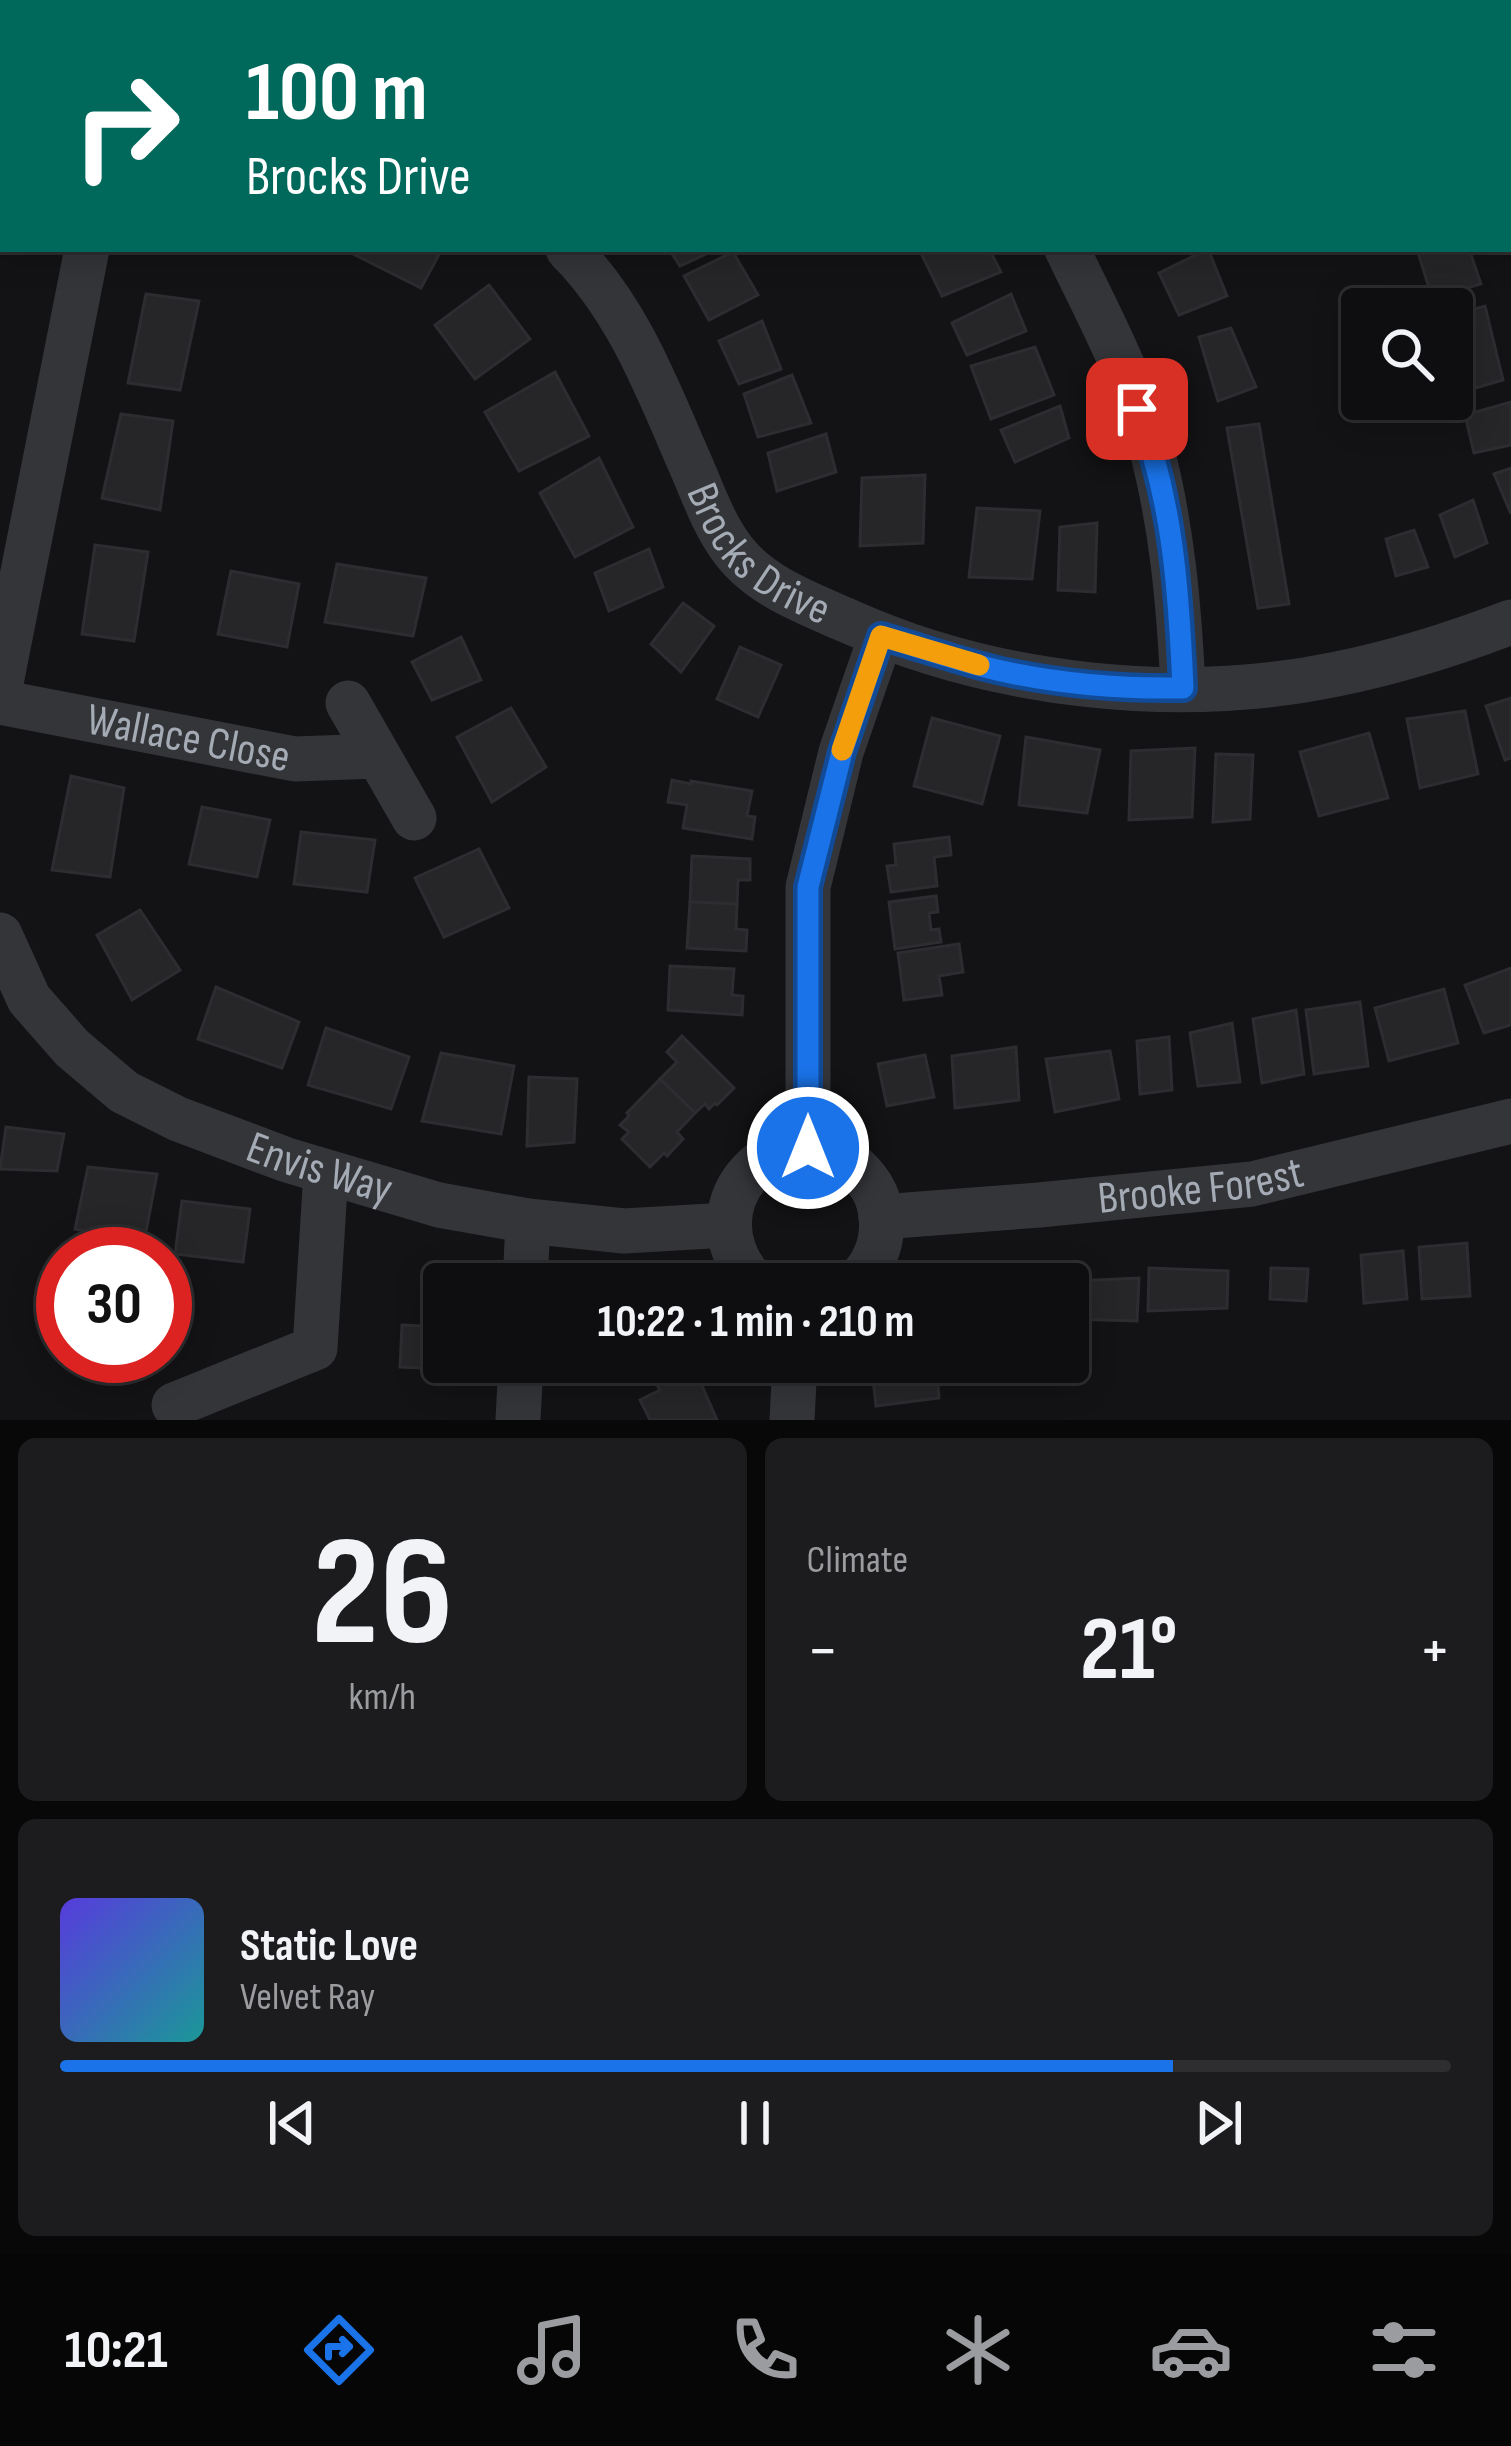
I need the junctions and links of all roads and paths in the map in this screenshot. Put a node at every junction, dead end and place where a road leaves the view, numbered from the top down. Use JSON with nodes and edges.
{"nodes":[{"id":1,"x":86,"y":252,"type":"edge"},
{"id":2,"x":571,"y":252,"type":"edge"},
{"id":3,"x":1068,"y":252,"type":"edge"},
{"id":4,"x":1511,"y":622,"type":"edge"},
{"id":5,"x":881,"y":636,"type":"junction"},
{"id":6,"x":0,"y":688,"type":"edge"},
{"id":7,"x":1183,"y":688,"type":"junction"},
{"id":8,"x":0,"y":702,"type":"edge"},
{"id":9,"x":348,"y":703,"type":"dead end"},
{"id":10,"x":379,"y":756,"type":"junction"},
{"id":11,"x":414,"y":818,"type":"dead end"},
{"id":12,"x":0,"y":935,"type":"edge"},
{"id":13,"x":1511,"y":1121,"type":"edge"},
{"id":14,"x":808,"y":1148,"type":"junction"},
{"id":15,"x":326,"y":1172,"type":"junction"},
{"id":16,"x":881,"y":1217,"type":"junction"},
{"id":17,"x":528,"y":1222,"type":"junction"},
{"id":18,"x":728,"y":1225,"type":"junction"},
{"id":19,"x":526,"y":1263,"type":"edge"},
{"id":20,"x":738,"y":1263,"type":"edge"},
{"id":21,"x":871,"y":1263,"type":"edge"},
{"id":22,"x":520,"y":1383,"type":"edge"},
{"id":23,"x":794,"y":1383,"type":"edge"},
{"id":24,"x":174,"y":1405,"type":"dead end"},
{"id":25,"x":518,"y":1420,"type":"edge"},
{"id":26,"x":792,"y":1420,"type":"edge"}],
"edges":[{"from":1,"to":6,"type":"street"},
{"from":2,"to":5,"type":"street","name":"Brocks Drive"},
{"from":3,"to":7,"type":"street"},
{"from":4,"to":7,"type":"street","name":"Brocks Drive"},
{"from":5,"to":7,"type":"street","name":"Brocks Drive"},
{"from":5,"to":14,"type":"street"},
{"from":8,"to":10,"type":"street","name":"Wallace Close"},
{"from":9,"to":10,"type":"street"},
{"from":10,"to":11,"type":"street"},
{"from":12,"to":15,"type":"street","name":"Envis Way"},
{"from":13,"to":16,"type":"street","name":"Brooke Forest"},
{"from":14,"to":16,"type":"street"},
{"from":14,"to":18,"type":"street"},
{"from":15,"to":17,"type":"street","name":"Envis Way"},
{"from":15,"to":24,"type":"street"},
{"from":16,"to":21,"type":"street"},
{"from":17,"to":18,"type":"street","name":"Envis Way"},
{"from":17,"to":19,"type":"street"},
{"from":18,"to":20,"type":"street"},
{"from":22,"to":25,"type":"street"},
{"from":23,"to":26,"type":"street"}]}
